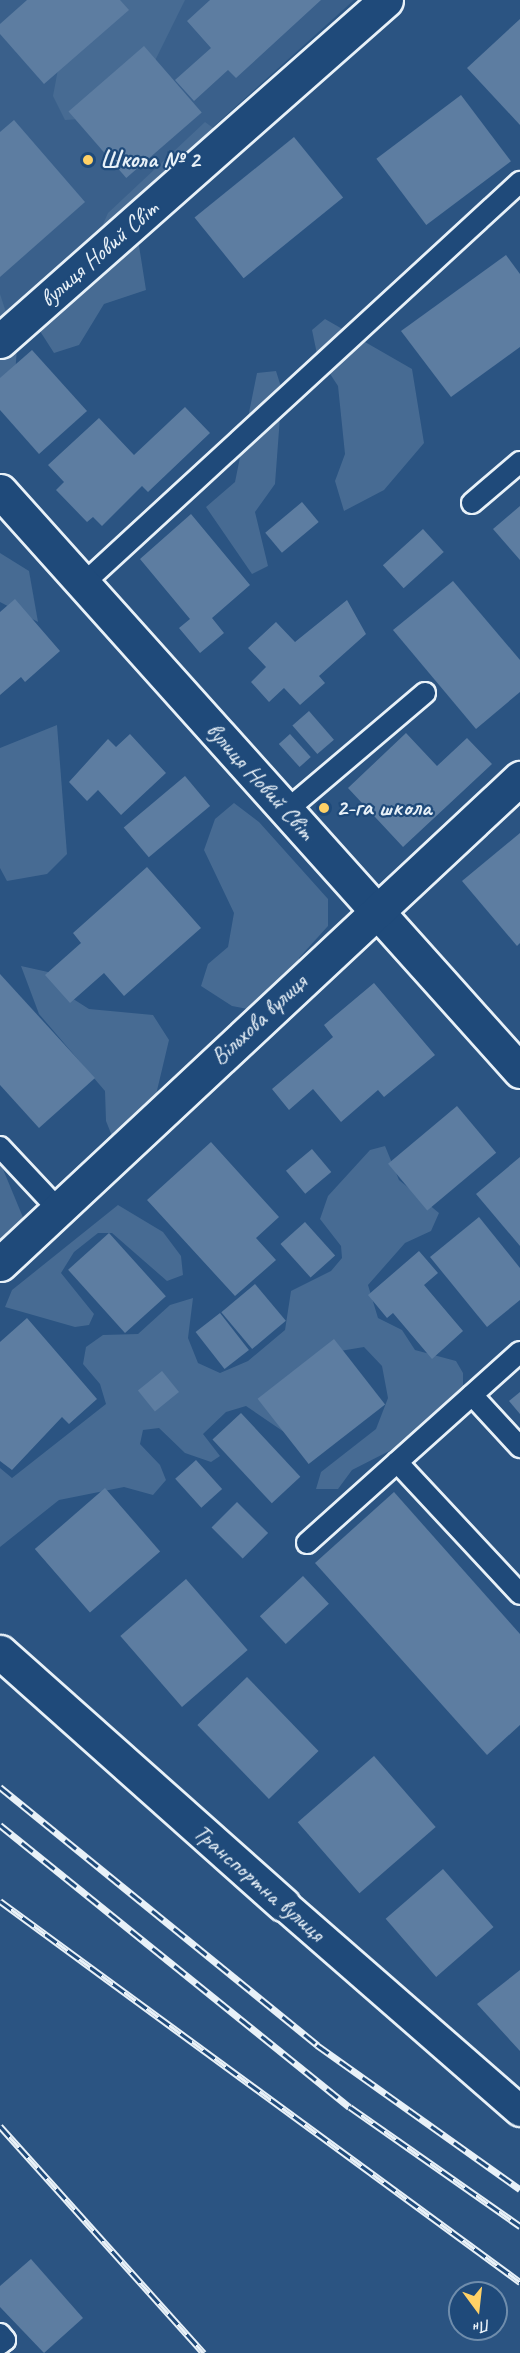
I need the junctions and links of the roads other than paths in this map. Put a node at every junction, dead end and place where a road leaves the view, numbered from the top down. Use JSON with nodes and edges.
{"nodes":[{"id":1,"x":386,"y":0,"type":"edge"},
{"id":2,"x":520,"y":182,"type":"edge"},
{"id":3,"x":0,"y":341,"type":"edge"},
{"id":4,"x":520,"y":462,"type":"edge"},
{"id":5,"x":0,"y":491,"type":"edge"},
{"id":6,"x":472,"y":503,"type":"dead end"},
{"id":7,"x":83,"y":584,"type":"junction"},
{"id":8,"x":425,"y":693,"type":"dead end"},
{"id":9,"x":520,"y":778,"type":"edge"},
{"id":10,"x":287,"y":810,"type":"junction"},
{"id":11,"x":377,"y":910,"type":"junction"},
{"id":12,"x":520,"y":1071,"type":"edge"},
{"id":13,"x":0,"y":1146,"type":"edge"},
{"id":14,"x":58,"y":1209,"type":"junction"},
{"id":15,"x":0,"y":1264,"type":"edge"},
{"id":16,"x":520,"y":1352,"type":"edge"},
{"id":17,"x":472,"y":1395,"type":"junction"},
{"id":18,"x":520,"y":1447,"type":"edge"},
{"id":19,"x":397,"y":1462,"type":"junction"},
{"id":20,"x":307,"y":1543,"type":"dead end"},
{"id":21,"x":520,"y":1594,"type":"edge"},
{"id":22,"x":0,"y":1652,"type":"edge"},
{"id":23,"x":283,"y":1904,"type":"joint"},
{"id":24,"x":520,"y":2111,"type":"edge"},
{"id":25,"x":0,"y":2334,"type":"edge"},
{"id":26,"x":0,"y":2344,"type":"edge"}],
"edges":[{"from":1,"to":3,"type":"street","name":"вулиця Новий Світ"},
{"from":2,"to":7,"type":"lane"},
{"from":4,"to":6,"type":"lane"},
{"from":5,"to":7,"type":"street","name":"вулиця Новий Світ"},
{"from":7,"to":10,"type":"street","name":"вулиця Новий Світ"},
{"from":8,"to":10,"type":"lane"},
{"from":9,"to":11,"type":"street","name":"Вільхова вулиця"},
{"from":10,"to":11,"type":"street","name":"вулиця Новий Світ"},
{"from":11,"to":12,"type":"street","name":"вулиця Новий Світ"},
{"from":11,"to":14,"type":"street","name":"Вільхова вулиця"},
{"from":13,"to":14,"type":"lane"},
{"from":14,"to":15,"type":"street","name":"Вільхова вулиця"},
{"from":16,"to":17,"type":"lane"},
{"from":17,"to":18,"type":"lane"},
{"from":17,"to":19,"type":"lane"},
{"from":19,"to":20,"type":"lane"},
{"from":19,"to":21,"type":"lane"},
{"from":22,"to":23,"type":"street","name":"Транспортна вулиця"},
{"from":23,"to":24,"type":"street","name":"Транспортна вулиця"},
{"from":25,"to":26,"type":"lane"}]}
